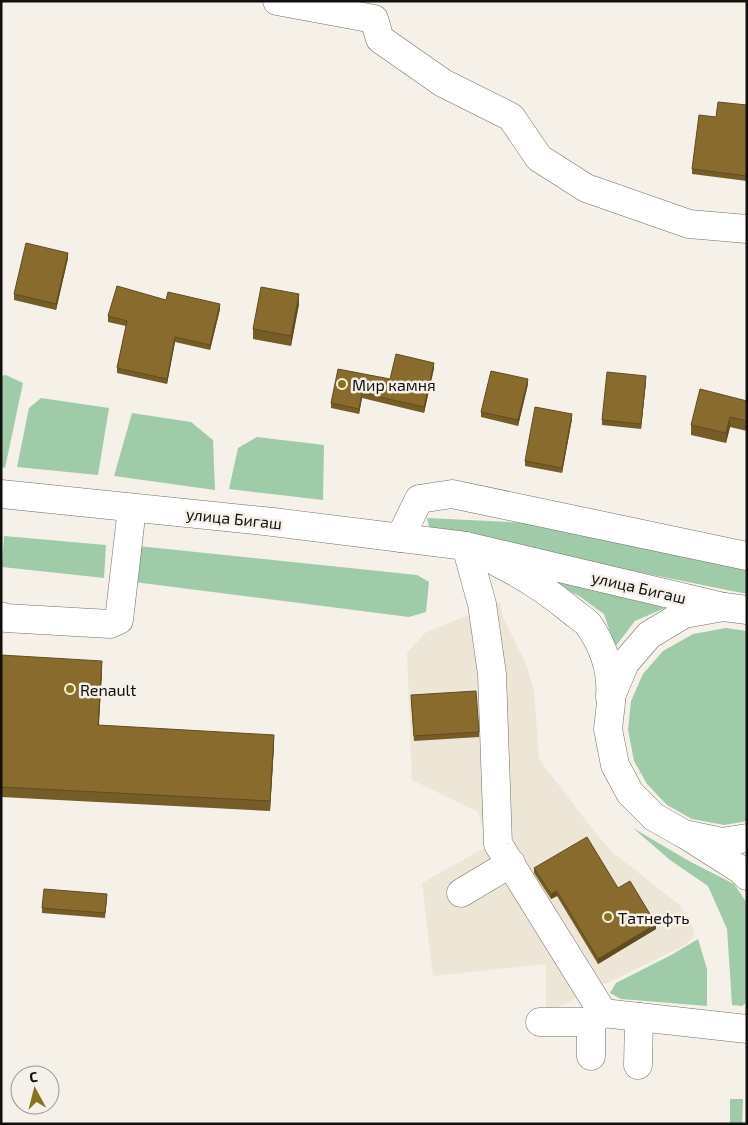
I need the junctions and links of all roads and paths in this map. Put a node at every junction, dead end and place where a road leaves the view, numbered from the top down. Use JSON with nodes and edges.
{"nodes":[{"id":1,"x":278,"y":1,"type":"edge"},
{"id":2,"x":747,"y":229,"type":"edge"},
{"id":3,"x":1,"y":494,"type":"edge"},
{"id":4,"x":132,"y":508,"type":"junction"},
{"id":5,"x":400,"y":538,"type":"junction"},
{"id":6,"x":466,"y":546,"type":"junction"},
{"id":7,"x":747,"y":556,"type":"edge"},
{"id":8,"x":735,"y":609,"type":"edge"},
{"id":9,"x":1,"y":616,"type":"edge"},
{"id":10,"x":608,"y":729,"type":"junction"},
{"id":11,"x":684,"y":834,"type":"junction"},
{"id":12,"x":747,"y":838,"type":"edge"},
{"id":13,"x":510,"y":864,"type":"junction"},
{"id":14,"x":747,"y":876,"type":"edge"},
{"id":15,"x":461,"y":893,"type":"dead end"},
{"id":16,"x":639,"y":1017,"type":"junction"},
{"id":17,"x":597,"y":1018,"type":"junction"},
{"id":18,"x":540,"y":1022,"type":"dead end"},
{"id":19,"x":747,"y":1029,"type":"edge"},
{"id":20,"x":591,"y":1056,"type":"dead end"},
{"id":21,"x":638,"y":1065,"type":"dead end"}],
"edges":[{"from":1,"to":2,"type":"main road"},
{"from":3,"to":4,"type":"main road","name":"улица Бигаш"},
{"from":4,"to":5,"type":"main road","name":"улица Бигаш"},
{"from":4,"to":9,"type":"main road"},
{"from":5,"to":6,"type":"main road","name":"улица Бигаш"},
{"from":5,"to":7,"type":"main road"},
{"from":6,"to":8,"type":"main road","name":"улица Бигаш"},
{"from":6,"to":10,"type":"main road","name":"улица Бигаш"},
{"from":6,"to":13,"type":"main road"},
{"from":8,"to":10,"type":"main road"},
{"from":10,"to":11,"type":"main road"},
{"from":11,"to":12,"type":"main road"},
{"from":11,"to":14,"type":"main road"},
{"from":13,"to":15,"type":"main road"},
{"from":13,"to":17,"type":"main road"},
{"from":16,"to":17,"type":"main road"},
{"from":16,"to":19,"type":"main road"},
{"from":16,"to":21,"type":"main road"},
{"from":17,"to":18,"type":"main road"},
{"from":17,"to":20,"type":"main road"}]}
